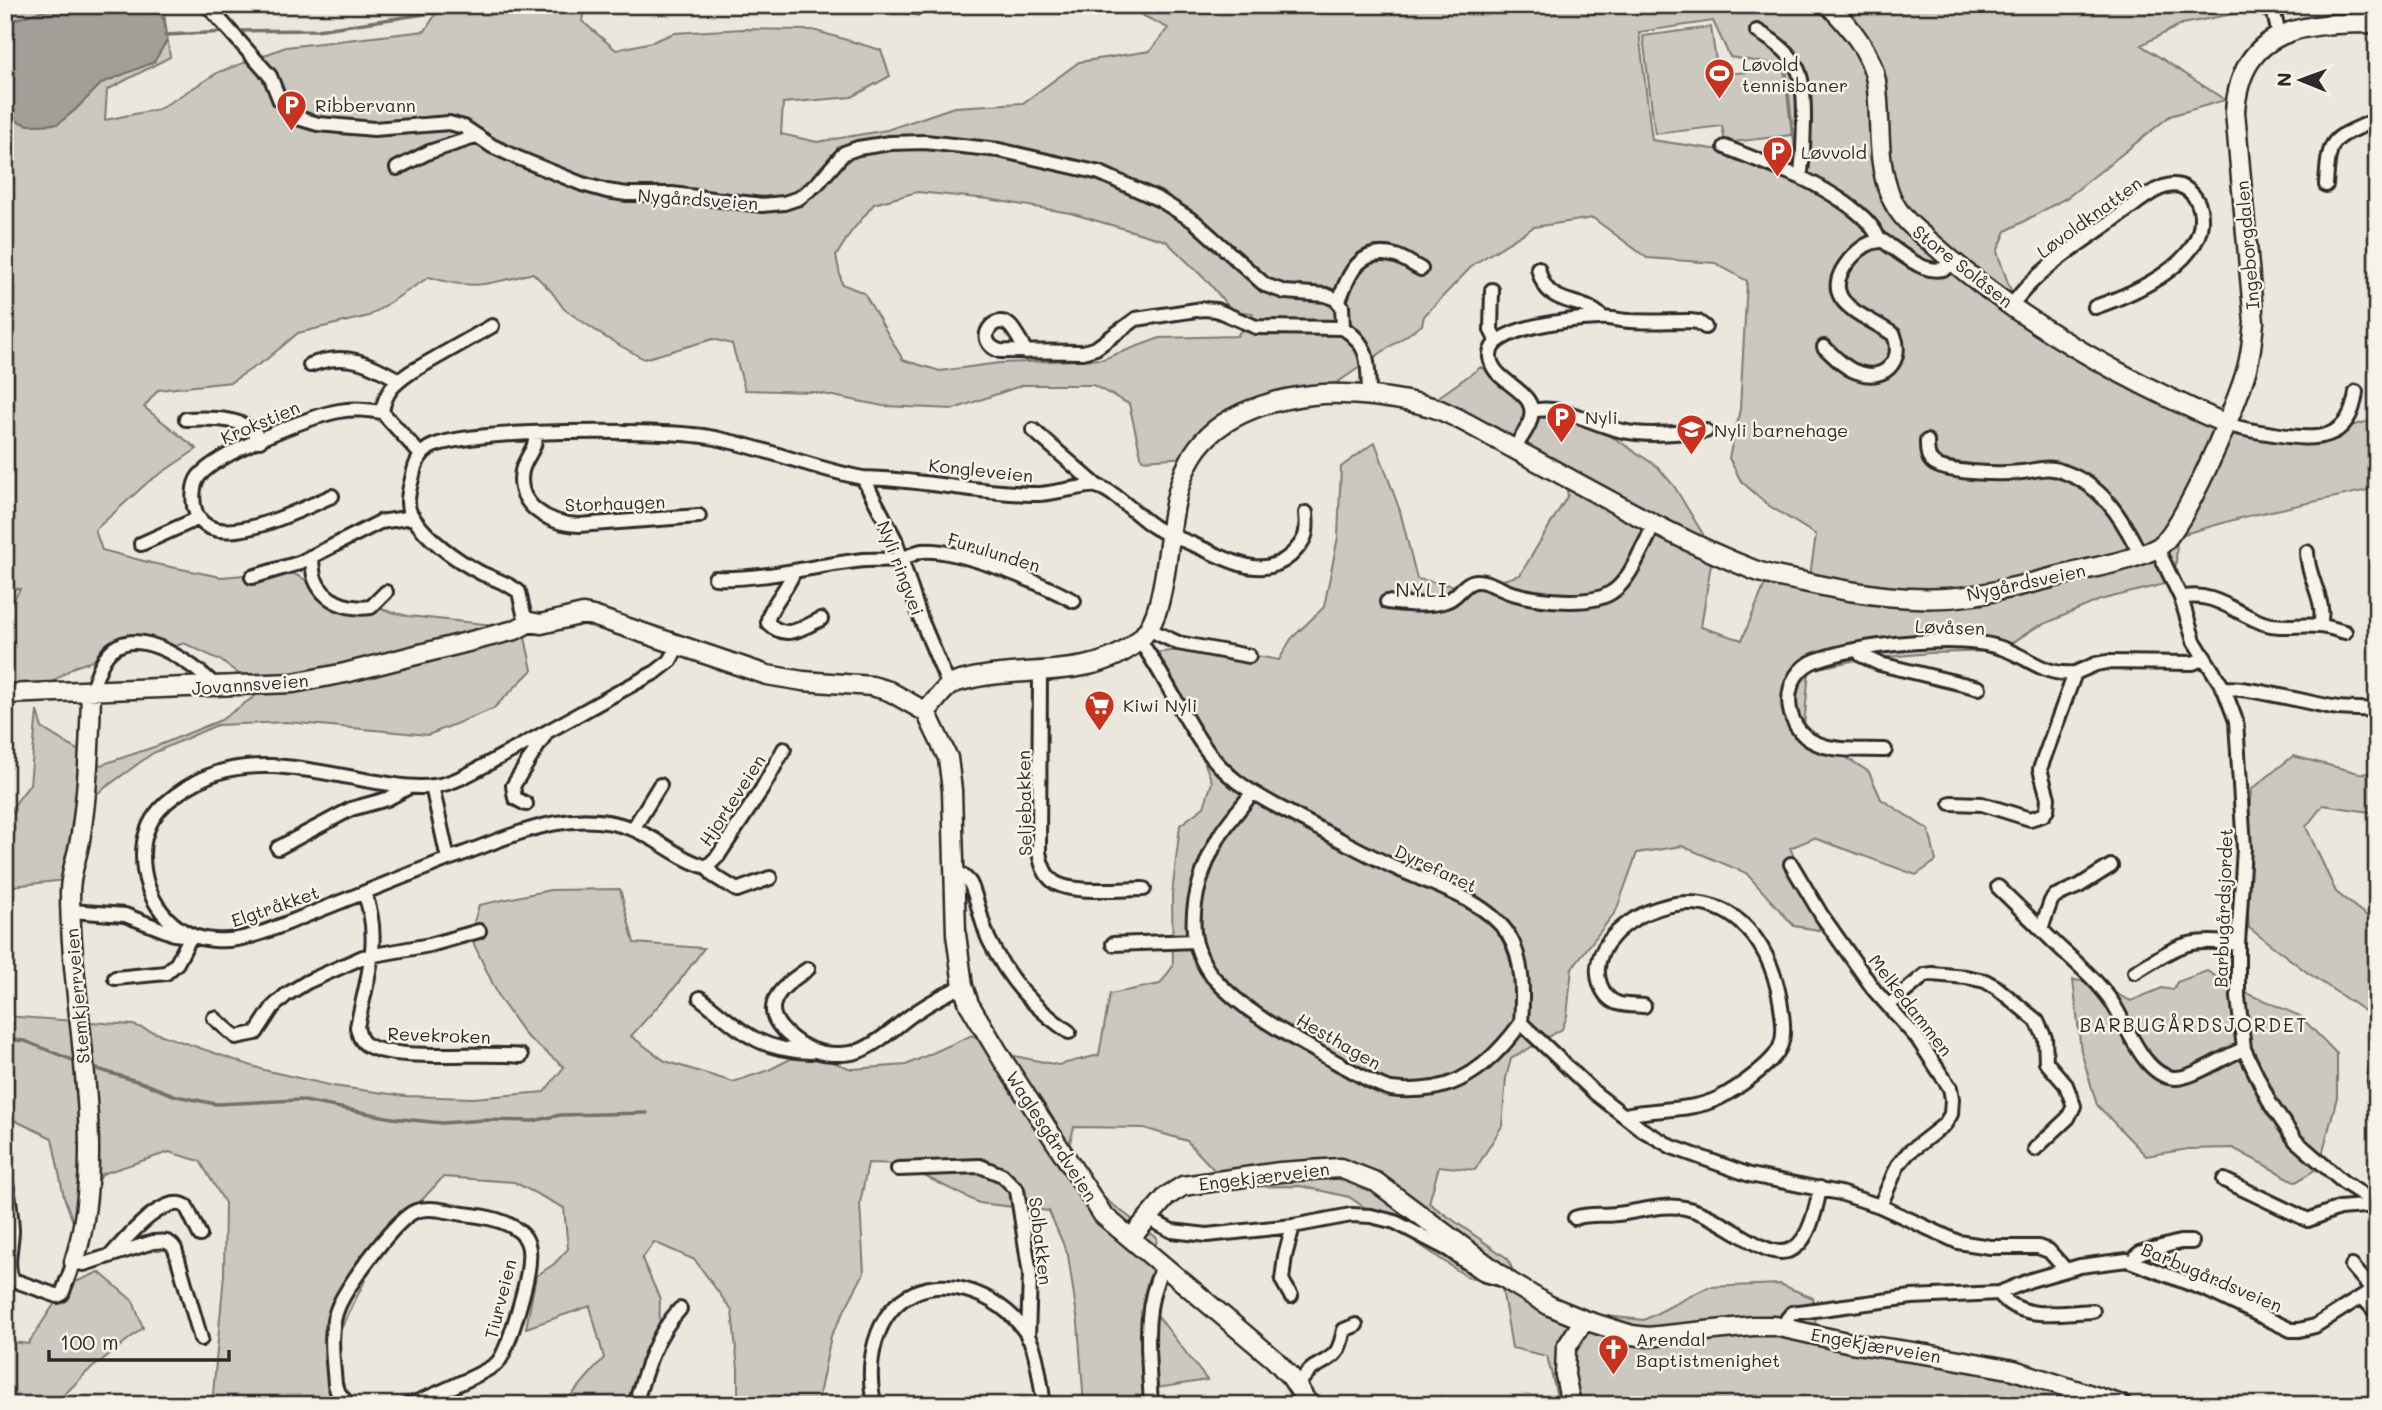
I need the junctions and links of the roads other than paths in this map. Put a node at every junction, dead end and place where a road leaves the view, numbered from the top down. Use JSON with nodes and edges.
{"nodes":[{"id":1,"x":207,"y":5,"type":"edge"},
{"id":2,"x":1829,"y":5,"type":"edge"},
{"id":3,"x":2272,"y":5,"type":"edge"},
{"id":4,"x":2377,"y":23,"type":"edge"},
{"id":5,"x":1756,"y":31,"type":"dead end"},
{"id":6,"x":2279,"y":35,"type":"junction"},
{"id":7,"x":2377,"y":119,"type":"edge"},
{"id":8,"x":478,"y":136,"type":"junction"},
{"id":9,"x":1725,"y":148,"type":"dead end"},
{"id":10,"x":397,"y":168,"type":"dead end"},
{"id":11,"x":1800,"y":177,"type":"junction"},
{"id":12,"x":2326,"y":185,"type":"dead end"},
{"id":13,"x":1879,"y":240,"type":"junction"},
{"id":14,"x":1954,"y":263,"type":"junction"},
{"id":15,"x":1538,"y":268,"type":"dead end"},
{"id":16,"x":1421,"y":269,"type":"dead end"},
{"id":17,"x":1492,"y":290,"type":"dead end"},
{"id":18,"x":1339,"y":301,"type":"junction"},
{"id":19,"x":2012,"y":305,"type":"junction"},
{"id":20,"x":2095,"y":307,"type":"dead end"},
{"id":21,"x":1602,"y":317,"type":"junction"},
{"id":22,"x":492,"y":326,"type":"dead end"},
{"id":23,"x":1705,"y":327,"type":"dead end"},
{"id":24,"x":1343,"y":328,"type":"junction"},
{"id":25,"x":1496,"y":340,"type":"junction"},
{"id":26,"x":1824,"y":347,"type":"dead end"},
{"id":27,"x":1026,"y":352,"type":"dead end"},
{"id":28,"x":310,"y":365,"type":"dead end"},
{"id":29,"x":399,"y":380,"type":"junction"},
{"id":30,"x":2356,"y":392,"type":"dead end"},
{"id":31,"x":1369,"y":395,"type":"junction"},
{"id":32,"x":1532,"y":411,"type":"junction"},
{"id":33,"x":382,"y":412,"type":"junction"},
{"id":34,"x":186,"y":419,"type":"dead end"},
{"id":35,"x":2227,"y":424,"type":"junction"},
{"id":36,"x":1033,"y":430,"type":"dead end"},
{"id":37,"x":1706,"y":431,"type":"dead end"},
{"id":38,"x":536,"y":434,"type":"junction"},
{"id":39,"x":260,"y":441,"type":"junction"},
{"id":40,"x":1927,"y":441,"type":"dead end"},
{"id":41,"x":1514,"y":449,"type":"junction"},
{"id":42,"x":421,"y":455,"type":"junction"},
{"id":43,"x":863,"y":478,"type":"junction"},
{"id":44,"x":1096,"y":485,"type":"junction"},
{"id":45,"x":332,"y":496,"type":"dead end"},
{"id":46,"x":1306,"y":513,"type":"dead end"},
{"id":47,"x":699,"y":516,"type":"dead end"},
{"id":48,"x":412,"y":517,"type":"junction"},
{"id":49,"x":199,"y":518,"type":"junction"},
{"id":50,"x":1653,"y":523,"type":"junction"},
{"id":51,"x":1170,"y":542,"type":"junction"},
{"id":52,"x":141,"y":544,"type":"dead end"},
{"id":53,"x":2157,"y":548,"type":"junction"},
{"id":54,"x":2307,"y":552,"type":"dead end"},
{"id":55,"x":2137,"y":554,"type":"junction"},
{"id":56,"x":310,"y":557,"type":"junction"},
{"id":57,"x":902,"y":558,"type":"junction"},
{"id":58,"x":794,"y":571,"type":"junction"},
{"id":59,"x":252,"y":577,"type":"dead end"},
{"id":60,"x":715,"y":578,"type":"dead end"},
{"id":61,"x":386,"y":592,"type":"dead end"},
{"id":62,"x":2181,"y":598,"type":"junction"},
{"id":63,"x":1074,"y":601,"type":"dead end"},
{"id":64,"x":1387,"y":603,"type":"dead end"},
{"id":65,"x":821,"y":619,"type":"dead end"},
{"id":66,"x":530,"y":622,"type":"junction"},
{"id":67,"x":2320,"y":625,"type":"junction"},
{"id":68,"x":2345,"y":632,"type":"dead end"},
{"id":69,"x":1144,"y":635,"type":"junction"},
{"id":70,"x":679,"y":644,"type":"junction"},
{"id":71,"x":1860,"y":651,"type":"junction"},
{"id":72,"x":1249,"y":656,"type":"dead end"},
{"id":73,"x":2204,"y":658,"type":"junction"},
{"id":74,"x":1040,"y":670,"type":"junction"},
{"id":75,"x":2075,"y":673,"type":"junction"},
{"id":76,"x":949,"y":685,"type":"junction"},
{"id":77,"x":217,"y":687,"type":"junction"},
{"id":78,"x":1979,"y":688,"type":"dead end"},
{"id":79,"x":2224,"y":689,"type":"junction"},
{"id":80,"x":91,"y":692,"type":"junction"},
{"id":81,"x":5,"y":694,"type":"edge"},
{"id":82,"x":2377,"y":710,"type":"edge"},
{"id":83,"x":926,"y":712,"type":"junction"},
{"id":84,"x":546,"y":733,"type":"junction"},
{"id":85,"x":784,"y":750,"type":"dead end"},
{"id":86,"x":1885,"y":750,"type":"dead end"},
{"id":87,"x":660,"y":785,"type":"dead end"},
{"id":88,"x":432,"y":786,"type":"junction"},
{"id":89,"x":409,"y":787,"type":"junction"},
{"id":90,"x":1252,"y":793,"type":"junction"},
{"id":91,"x":1951,"y":803,"type":"dead end"},
{"id":92,"x":526,"y":804,"type":"dead end"},
{"id":93,"x":634,"y":829,"type":"junction"},
{"id":94,"x":278,"y":848,"type":"dead end"},
{"id":95,"x":448,"y":859,"type":"junction"},
{"id":96,"x":1791,"y":863,"type":"dead end"},
{"id":97,"x":2111,"y":866,"type":"dead end"},
{"id":98,"x":707,"y":867,"type":"junction"},
{"id":99,"x":954,"y":869,"type":"junction"},
{"id":100,"x":770,"y":878,"type":"dead end"},
{"id":101,"x":1998,"y":887,"type":"dead end"},
{"id":102,"x":1144,"y":889,"type":"dead end"},
{"id":103,"x":364,"y":893,"type":"junction"},
{"id":104,"x":71,"y":911,"type":"junction"},
{"id":105,"x":2041,"y":929,"type":"junction"},
{"id":106,"x":479,"y":931,"type":"dead end"},
{"id":107,"x":191,"y":936,"type":"junction"},
{"id":108,"x":1195,"y":941,"type":"junction"},
{"id":109,"x":1113,"y":944,"type":"dead end"},
{"id":110,"x":2238,"y":944,"type":"junction"},
{"id":111,"x":372,"y":956,"type":"junction"},
{"id":112,"x":808,"y":969,"type":"dead end"},
{"id":113,"x":2135,"y":972,"type":"dead end"},
{"id":114,"x":115,"y":978,"type":"dead end"},
{"id":115,"x":963,"y":986,"type":"junction"},
{"id":116,"x":700,"y":998,"type":"dead end"},
{"id":117,"x":1889,"y":1005,"type":"junction"},
{"id":118,"x":1644,"y":1006,"type":"dead end"},
{"id":119,"x":214,"y":1018,"type":"dead end"},
{"id":120,"x":1521,"y":1023,"type":"junction"},
{"id":121,"x":1069,"y":1032,"type":"dead end"},
{"id":122,"x":2244,"y":1049,"type":"junction"},
{"id":123,"x":818,"y":1052,"type":"junction"},
{"id":124,"x":521,"y":1056,"type":"dead end"},
{"id":125,"x":2377,"y":1069,"type":"edge"},
{"id":126,"x":2377,"y":1091,"type":"edge"},
{"id":127,"x":1625,"y":1115,"type":"junction"},
{"id":128,"x":2035,"y":1149,"type":"dead end"},
{"id":129,"x":898,"y":1169,"type":"dead end"},
{"id":130,"x":5,"y":1179,"type":"edge"},
{"id":131,"x":2224,"y":1180,"type":"dead end"},
{"id":132,"x":1820,"y":1188,"type":"junction"},
{"id":133,"x":2377,"y":1204,"type":"edge"},
{"id":134,"x":1880,"y":1206,"type":"junction"},
{"id":135,"x":1147,"y":1218,"type":"junction"},
{"id":136,"x":1574,"y":1218,"type":"dead end"},
{"id":137,"x":1293,"y":1226,"type":"junction"},
{"id":138,"x":200,"y":1235,"type":"dead end"},
{"id":139,"x":1131,"y":1238,"type":"junction"},
{"id":140,"x":2192,"y":1242,"type":"dead end"},
{"id":141,"x":111,"y":1255,"type":"junction"},
{"id":142,"x":74,"y":1262,"type":"junction"},
{"id":143,"x":2134,"y":1262,"type":"junction"},
{"id":144,"x":2352,"y":1266,"type":"dead end"},
{"id":145,"x":1164,"y":1267,"type":"junction"},
{"id":146,"x":2066,"y":1270,"type":"junction"},
{"id":147,"x":8,"y":1277,"type":"edge"},
{"id":148,"x":1510,"y":1282,"type":"junction"},
{"id":149,"x":2370,"y":1291,"type":"edge"},
{"id":150,"x":1999,"y":1293,"type":"junction"},
{"id":151,"x":1291,"y":1296,"type":"dead end"},
{"id":152,"x":680,"y":1309,"type":"dead end"},
{"id":153,"x":2092,"y":1311,"type":"dead end"},
{"id":154,"x":2377,"y":1313,"type":"edge"},
{"id":155,"x":1584,"y":1320,"type":"junction"},
{"id":156,"x":1356,"y":1325,"type":"dead end"},
{"id":157,"x":1786,"y":1328,"type":"junction"},
{"id":158,"x":1028,"y":1338,"type":"junction"},
{"id":159,"x":201,"y":1339,"type":"dead end"},
{"id":160,"x":1297,"y":1385,"type":"junction"},
{"id":161,"x":410,"y":1404,"type":"edge"},
{"id":162,"x":349,"y":1405,"type":"edge"},
{"id":163,"x":635,"y":1405,"type":"edge"},
{"id":164,"x":876,"y":1405,"type":"edge"},
{"id":165,"x":1044,"y":1405,"type":"edge"},
{"id":166,"x":1151,"y":1405,"type":"edge"},
{"id":167,"x":1309,"y":1405,"type":"edge"},
{"id":168,"x":1571,"y":1405,"type":"edge"},
{"id":169,"x":2122,"y":1405,"type":"edge"}],
"edges":[{"from":1,"to":8,"type":"street","name":"Nygårdsveien"},
{"from":2,"to":14,"type":"street","name":"Store Solåsen"},
{"from":3,"to":6,"type":"street"},
{"from":4,"to":6,"type":"street","name":"Ingeborgdalen"},
{"from":5,"to":11,"type":"street"},
{"from":6,"to":35,"type":"street","name":"Ingeborgdalen"},
{"from":7,"to":12,"type":"street"},
{"from":8,"to":10,"type":"street"},
{"from":8,"to":18,"type":"street","name":"Nygårdsveien"},
{"from":9,"to":11,"type":"street"},
{"from":11,"to":13,"type":"street"},
{"from":13,"to":14,"type":"street"},
{"from":13,"to":26,"type":"street"},
{"from":14,"to":19,"type":"street","name":"Store Solåsen"},
{"from":15,"to":21,"type":"street"},
{"from":16,"to":18,"type":"street"},
{"from":17,"to":25,"type":"street"},
{"from":18,"to":24,"type":"street"},
{"from":19,"to":20,"type":"street","name":"Løvoldknatten"},
{"from":19,"to":35,"type":"street","name":"Store Solåsen"},
{"from":21,"to":23,"type":"street"},
{"from":21,"to":25,"type":"street"},
{"from":22,"to":29,"type":"street"},
{"from":24,"to":27,"type":"street"},
{"from":24,"to":31,"type":"street"},
{"from":25,"to":32,"type":"street"},
{"from":28,"to":29,"type":"street"},
{"from":29,"to":33,"type":"street"},
{"from":30,"to":35,"type":"street"},
{"from":31,"to":41,"type":"street","name":"Nygårdsveien"},
{"from":31,"to":51,"type":"street","name":"Nygårdsveien"},
{"from":32,"to":37,"type":"street"},
{"from":32,"to":41,"type":"street"},
{"from":33,"to":39,"type":"street","name":"Krokstien"},
{"from":33,"to":42,"type":"street"},
{"from":34,"to":39,"type":"street"},
{"from":35,"to":53,"type":"street","name":"Ingeborgdalen"},
{"from":36,"to":44,"type":"street","name":"Kongleveien"},
{"from":38,"to":42,"type":"street"},
{"from":38,"to":43,"type":"street"},
{"from":38,"to":47,"type":"street","name":"Storhaugen"},
{"from":39,"to":49,"type":"street","name":"Krokstien"},
{"from":40,"to":55,"type":"street"},
{"from":41,"to":50,"type":"street","name":"Nygårdsveien"},
{"from":42,"to":48,"type":"street"},
{"from":43,"to":44,"type":"street","name":"Kongleveien"},
{"from":43,"to":57,"type":"street","name":"Nyli ringvei"},
{"from":44,"to":51,"type":"street","name":"Kongleveien"},
{"from":45,"to":49,"type":"street"},
{"from":46,"to":51,"type":"street","name":"Kongleveien"},
{"from":48,"to":56,"type":"street"},
{"from":48,"to":66,"type":"street"},
{"from":49,"to":52,"type":"street"},
{"from":50,"to":55,"type":"street","name":"Nygårdsveien"},
{"from":50,"to":64,"type":"street"},
{"from":51,"to":69,"type":"street"},
{"from":53,"to":55,"type":"street","name":"Nygårdsveien"},
{"from":53,"to":62,"type":"street"},
{"from":54,"to":67,"type":"street"},
{"from":56,"to":59,"type":"street"},
{"from":56,"to":61,"type":"street"},
{"from":57,"to":58,"type":"street","name":"Furulunden"},
{"from":57,"to":63,"type":"street","name":"Furulunden"},
{"from":57,"to":76,"type":"street","name":"Nyli ringvei"},
{"from":58,"to":60,"type":"street","name":"Furulunden"},
{"from":58,"to":65,"type":"street"},
{"from":62,"to":67,"type":"street"},
{"from":62,"to":73,"type":"street"},
{"from":66,"to":70,"type":"street"},
{"from":66,"to":77,"type":"street","name":"Jovannsveien"},
{"from":67,"to":68,"type":"street"},
{"from":69,"to":72,"type":"street"},
{"from":69,"to":74,"type":"street"},
{"from":69,"to":90,"type":"street","name":"Dyrefaret"},
{"from":70,"to":83,"type":"street"},
{"from":70,"to":84,"type":"street"},
{"from":71,"to":75,"type":"street","name":"Løvåsen"},
{"from":71,"to":78,"type":"street"},
{"from":71,"to":86,"type":"street","name":"Løvåsen"},
{"from":73,"to":75,"type":"street"},
{"from":73,"to":79,"type":"street"},
{"from":74,"to":76,"type":"street"},
{"from":74,"to":102,"type":"street","name":"Seljebakken"},
{"from":75,"to":91,"type":"street"},
{"from":76,"to":83,"type":"street"},
{"from":77,"to":80,"type":"street","name":"Jovannsveien"},
{"from":77,"to":80,"type":"street"},
{"from":79,"to":82,"type":"street"},
{"from":79,"to":110,"type":"street","name":"Barbugårdsjordet"},
{"from":80,"to":81,"type":"street","name":"Jovannsveien"},
{"from":80,"to":104,"type":"street","name":"Stemkjerrveien"},
{"from":83,"to":99,"type":"street","name":"Waglesgårdveien"},
{"from":84,"to":88,"type":"street"},
{"from":84,"to":92,"type":"street"},
{"from":85,"to":98,"type":"street","name":"Hjorteveien"},
{"from":87,"to":93,"type":"street"},
{"from":88,"to":89,"type":"street"},
{"from":88,"to":95,"type":"street"},
{"from":89,"to":94,"type":"street"},
{"from":89,"to":107,"type":"street"},
{"from":90,"to":108,"type":"street","name":"Hesthagen"},
{"from":90,"to":120,"type":"street","name":"Dyrefaret"},
{"from":93,"to":95,"type":"street","name":"Hjorteveien"},
{"from":93,"to":98,"type":"street","name":"Hjorteveien"},
{"from":95,"to":103,"type":"street","name":"Elgtråkket"},
{"from":96,"to":117,"type":"street","name":"Melkedammen"},
{"from":97,"to":105,"type":"street"},
{"from":98,"to":100,"type":"street","name":"Hjorteveien"},
{"from":99,"to":115,"type":"street","name":"Waglesgårdveien"},
{"from":99,"to":121,"type":"street"},
{"from":101,"to":105,"type":"street"},
{"from":103,"to":107,"type":"street","name":"Elgtråkket"},
{"from":103,"to":111,"type":"street","name":"Revekroken"},
{"from":104,"to":107,"type":"street","name":"Elgtråkket"},
{"from":104,"to":142,"type":"street","name":"Stemkjerrveien"},
{"from":105,"to":122,"type":"street"},
{"from":106,"to":111,"type":"street"},
{"from":107,"to":114,"type":"street"},
{"from":108,"to":109,"type":"street"},
{"from":108,"to":120,"type":"street","name":"Hesthagen"},
{"from":110,"to":113,"type":"street"},
{"from":110,"to":122,"type":"street","name":"Barbugårdsjordet"},
{"from":111,"to":119,"type":"street"},
{"from":111,"to":124,"type":"street","name":"Revekroken"},
{"from":112,"to":123,"type":"street"},
{"from":115,"to":123,"type":"street"},
{"from":115,"to":139,"type":"street","name":"Waglesgårdveien"},
{"from":116,"to":123,"type":"street"},
{"from":117,"to":128,"type":"street"},
{"from":117,"to":134,"type":"street","name":"Melkedammen"},
{"from":118,"to":127,"type":"street"},
{"from":120,"to":127,"type":"street"},
{"from":122,"to":133,"type":"street","name":"Barbugårdsjordet"},
{"from":125,"to":126,"type":"street"},
{"from":127,"to":132,"type":"street"},
{"from":129,"to":158,"type":"street","name":"Solbakken"},
{"from":130,"to":147,"type":"street"},
{"from":131,"to":133,"type":"street"},
{"from":132,"to":134,"type":"street"},
{"from":132,"to":136,"type":"street"},
{"from":134,"to":146,"type":"street"},
{"from":135,"to":137,"type":"street"},
{"from":135,"to":139,"type":"street","name":"Engekjærveien"},
{"from":135,"to":148,"type":"street","name":"Engekjærveien"},
{"from":137,"to":148,"type":"street","name":"Engekjærveien"},
{"from":137,"to":151,"type":"street"},
{"from":138,"to":141,"type":"street"},
{"from":139,"to":145,"type":"street","name":"Waglesgårdveien"},
{"from":140,"to":143,"type":"street"},
{"from":141,"to":142,"type":"street"},
{"from":141,"to":159,"type":"street"},
{"from":142,"to":147,"type":"street"},
{"from":143,"to":146,"type":"street","name":"Barbugårdsveien"},
{"from":143,"to":149,"type":"street","name":"Barbugårdsveien"},
{"from":144,"to":149,"type":"street"},
{"from":145,"to":160,"type":"street","name":"Waglesgårdveien"},
{"from":145,"to":166,"type":"street"},
{"from":146,"to":150,"type":"street","name":"Barbugårdsveien"},
{"from":148,"to":155,"type":"street","name":"Engekjærveien"},
{"from":149,"to":154,"type":"street"},
{"from":150,"to":153,"type":"street"},
{"from":150,"to":157,"type":"street","name":"Barbugårdsveien"},
{"from":152,"to":163,"type":"street"},
{"from":155,"to":157,"type":"street","name":"Engekjærveien"},
{"from":155,"to":168,"type":"street"},
{"from":156,"to":160,"type":"street"},
{"from":157,"to":169,"type":"street","name":"Engekjærveien"},
{"from":158,"to":164,"type":"street","name":"Solbakken"},
{"from":158,"to":165,"type":"street","name":"Solbakken"},
{"from":160,"to":167,"type":"street","name":"Waglesgårdveien"},
{"from":161,"to":162,"type":"street","name":"Tiurveien"}]}
